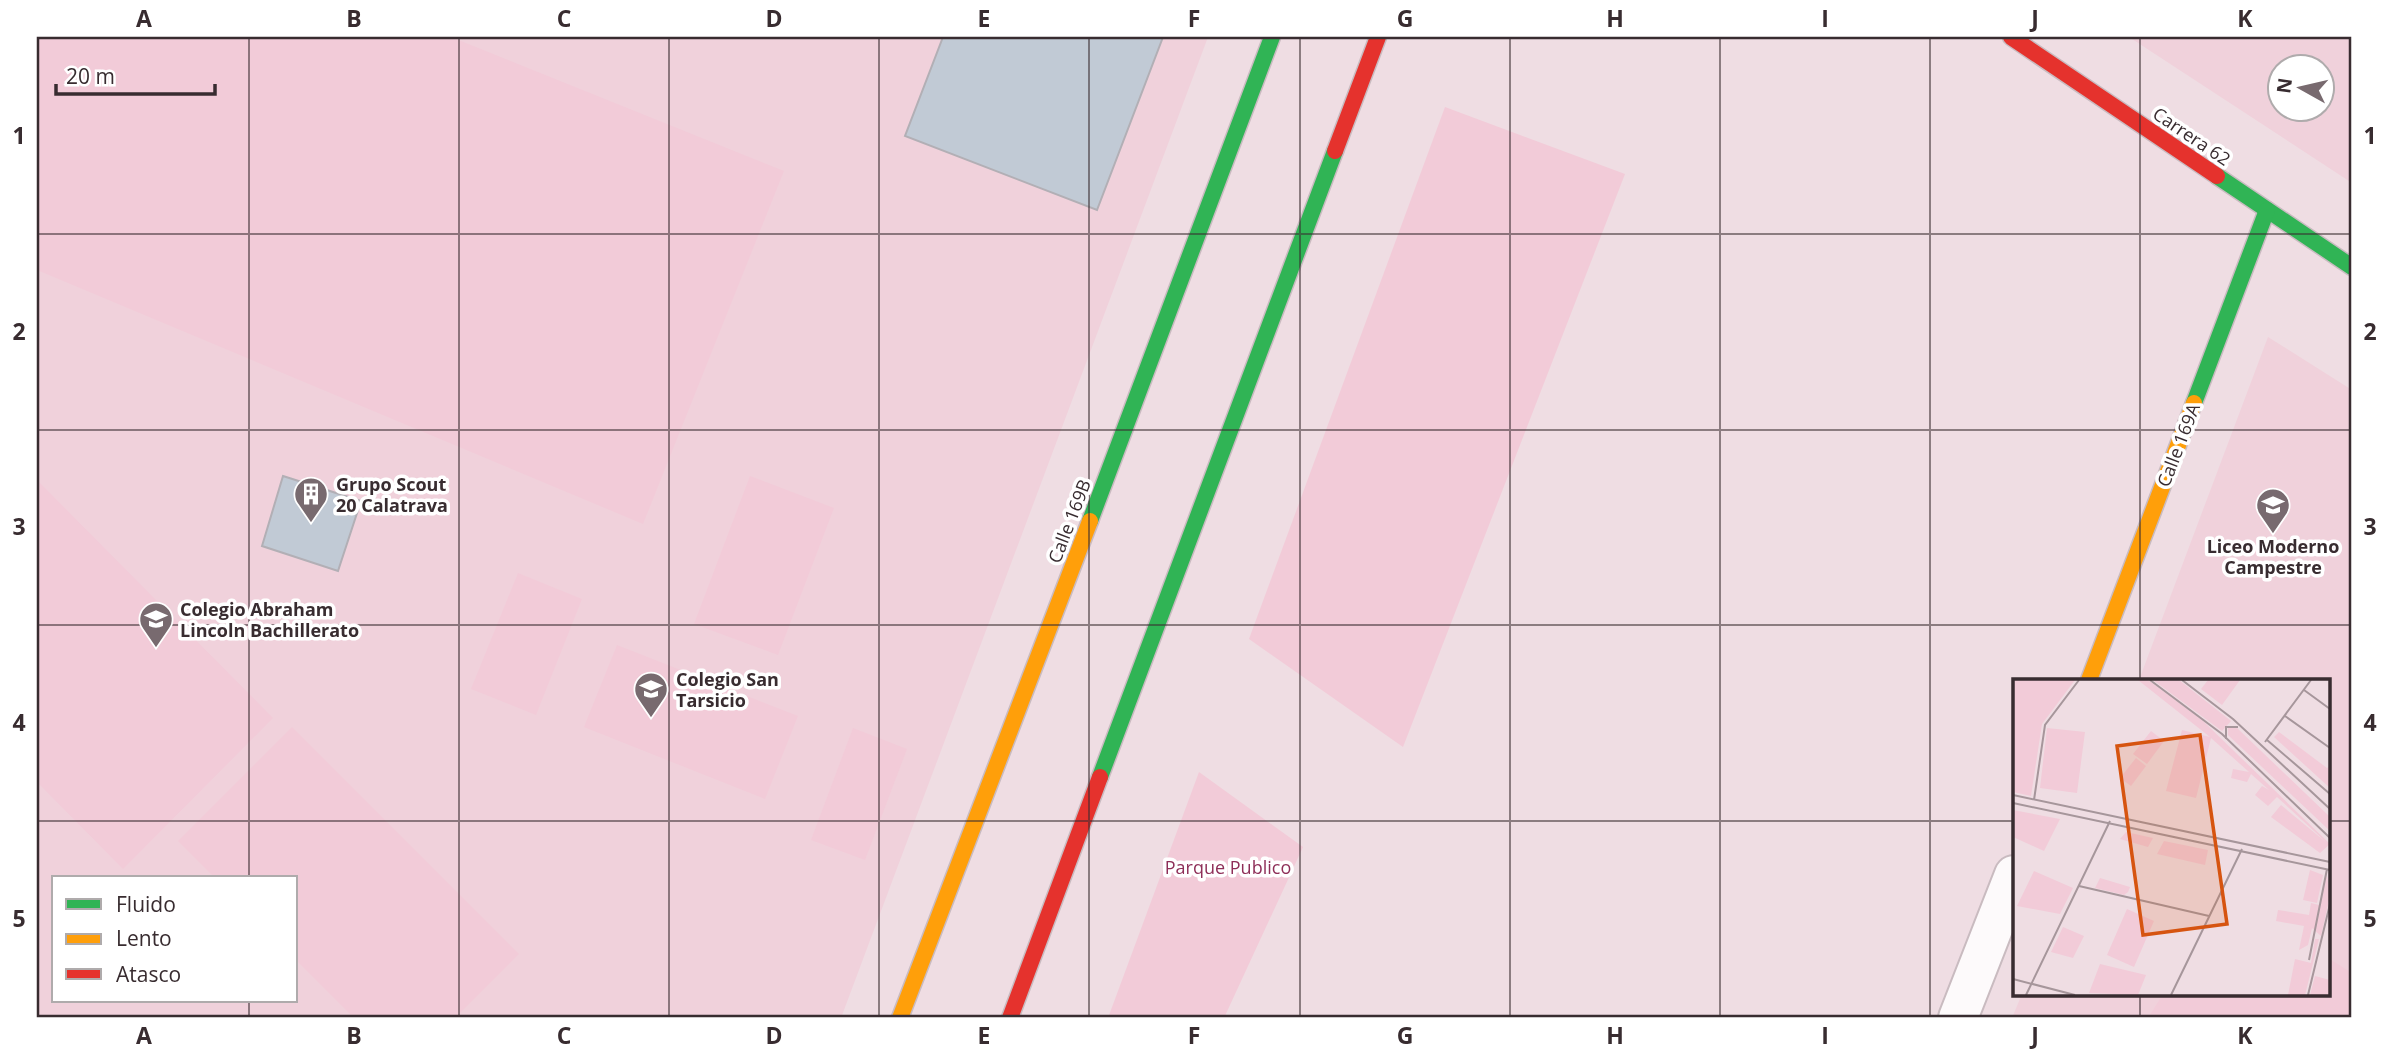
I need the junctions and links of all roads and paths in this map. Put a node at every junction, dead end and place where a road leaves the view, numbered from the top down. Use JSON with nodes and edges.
{"nodes":[{"id":1,"x":1272,"y":37,"type":"edge"},
{"id":2,"x":1378,"y":37,"type":"edge"},
{"id":3,"x":2011,"y":37,"type":"edge"},
{"id":4,"x":2267,"y":210,"type":"junction"},
{"id":5,"x":2352,"y":267,"type":"edge"},
{"id":6,"x":2090,"y":679,"type":"edge"},
{"id":7,"x":2013,"y":878,"type":"edge"},
{"id":8,"x":900,"y":1018,"type":"edge"},
{"id":9,"x":1010,"y":1018,"type":"edge"},
{"id":10,"x":1958,"y":1018,"type":"edge"}],
"edges":[{"from":1,"to":8,"type":"main road","name":"Calle 169B"},
{"from":2,"to":9,"type":"main road"},
{"from":3,"to":4,"type":"main road","name":"Carrera 62"},
{"from":4,"to":5,"type":"main road","name":"Carrera 62"},
{"from":4,"to":6,"type":"main road","name":"Calle 169A"},
{"from":7,"to":10,"type":"street"}]}
